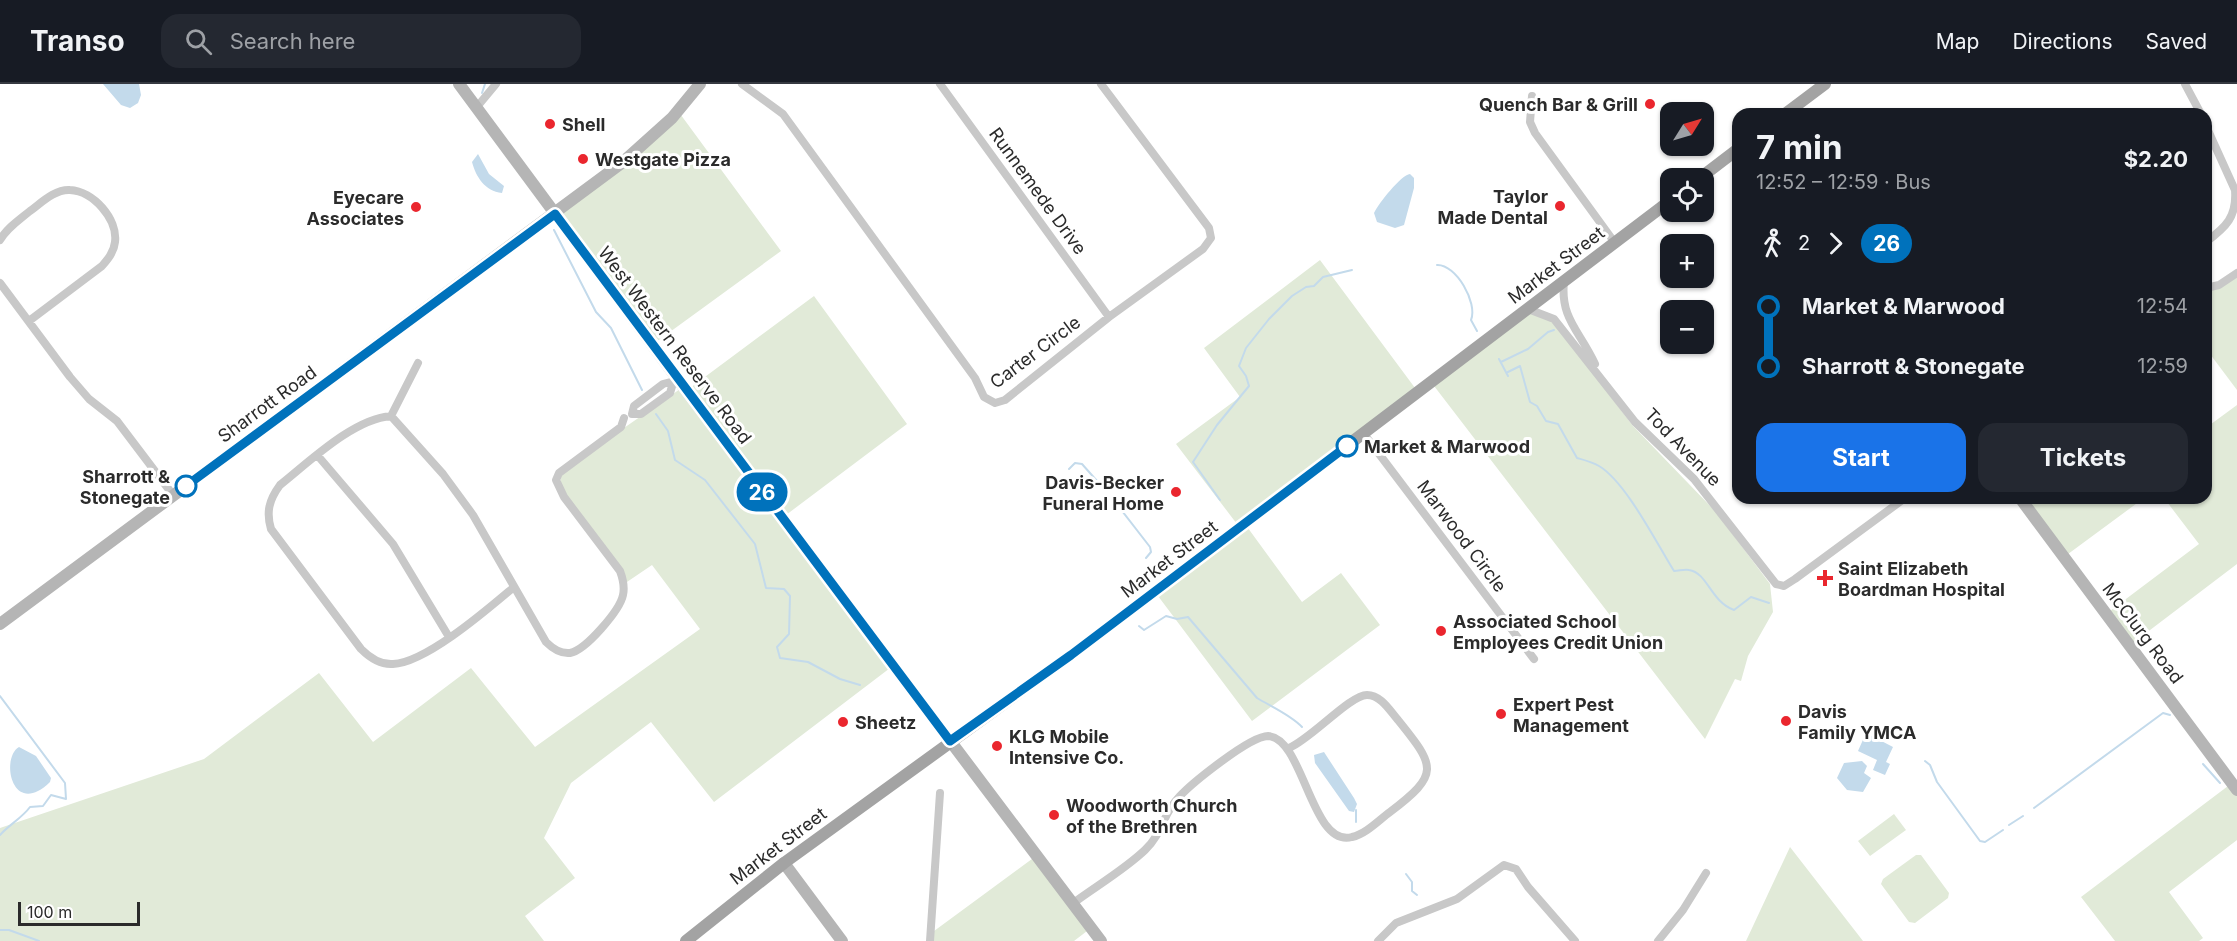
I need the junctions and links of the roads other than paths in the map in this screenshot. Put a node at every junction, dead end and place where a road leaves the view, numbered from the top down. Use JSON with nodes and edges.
{"nodes":[{"id":1,"x":459,"y":84,"type":"edge"},
{"id":2,"x":496,"y":84,"type":"edge"},
{"id":3,"x":700,"y":84,"type":"edge"},
{"id":4,"x":742,"y":84,"type":"edge"},
{"id":5,"x":940,"y":84,"type":"edge"},
{"id":6,"x":1101,"y":84,"type":"edge"},
{"id":7,"x":1825,"y":84,"type":"edge"},
{"id":8,"x":2185,"y":84,"type":"edge"},
{"id":9,"x":1532,"y":96,"type":"dead end"},
{"id":10,"x":476,"y":108,"type":"junction"},
{"id":11,"x":1793,"y":108,"type":"edge"},
{"id":12,"x":2198,"y":108,"type":"edge"},
{"id":13,"x":2212,"y":139,"type":"edge"},
{"id":14,"x":1732,"y":154,"type":"edge"},
{"id":15,"x":1713,"y":168,"type":"edge"},
{"id":16,"x":1660,"y":208,"type":"edge"},
{"id":17,"x":555,"y":214,"type":"junction"},
{"id":18,"x":2212,"y":238,"type":"edge"},
{"id":19,"x":0,"y":240,"type":"edge"},
{"id":20,"x":1615,"y":243,"type":"junction"},
{"id":21,"x":2237,"y":273,"type":"edge"},
{"id":22,"x":1564,"y":281,"type":"junction"},
{"id":23,"x":0,"y":284,"type":"edge"},
{"id":24,"x":2212,"y":287,"type":"edge"},
{"id":25,"x":1528,"y":309,"type":"junction"},
{"id":26,"x":1109,"y":317,"type":"junction"},
{"id":27,"x":29,"y":321,"type":"junction"},
{"id":28,"x":418,"y":363,"type":"dead end"},
{"id":29,"x":1602,"y":378,"type":"junction"},
{"id":30,"x":675,"y":382,"type":"junction"},
{"id":31,"x":391,"y":416,"type":"junction"},
{"id":32,"x":624,"y":418,"type":"dead end"},
{"id":33,"x":1364,"y":434,"type":"junction"},
{"id":34,"x":318,"y":456,"type":"junction"},
{"id":35,"x":173,"y":495,"type":"junction"},
{"id":36,"x":1897,"y":504,"type":"edge"},
{"id":37,"x":2024,"y":504,"type":"edge"},
{"id":38,"x":514,"y":587,"type":"junction"},
{"id":39,"x":0,"y":624,"type":"edge"},
{"id":40,"x":449,"y":637,"type":"junction"},
{"id":41,"x":1534,"y":659,"type":"dead end"},
{"id":42,"x":950,"y":741,"type":"junction"},
{"id":43,"x":1289,"y":748,"type":"junction"},
{"id":44,"x":2237,"y":790,"type":"edge"},
{"id":45,"x":940,"y":793,"type":"dead end"},
{"id":46,"x":784,"y":863,"type":"junction"},
{"id":47,"x":1706,"y":873,"type":"dead end"},
{"id":48,"x":1072,"y":904,"type":"junction"},
{"id":49,"x":686,"y":941,"type":"edge"},
{"id":50,"x":842,"y":941,"type":"edge"},
{"id":51,"x":930,"y":941,"type":"edge"},
{"id":52,"x":1101,"y":941,"type":"edge"},
{"id":53,"x":1378,"y":941,"type":"edge"},
{"id":54,"x":1575,"y":941,"type":"edge"},
{"id":55,"x":1658,"y":941,"type":"edge"}],
"edges":[{"from":1,"to":10,"type":"street","name":"West Western Reserve Road"},
{"from":2,"to":10,"type":"street"},
{"from":3,"to":17,"type":"street","name":"Sharrott Road"},
{"from":4,"to":26,"type":"street","name":"Carter Circle"},
{"from":5,"to":26,"type":"street","name":"Runnemede Drive"},
{"from":6,"to":26,"type":"street","name":"Carter Circle"},
{"from":7,"to":11,"type":"main road"},
{"from":8,"to":12,"type":"street"},
{"from":9,"to":20,"type":"street"},
{"from":10,"to":17,"type":"street","name":"West Western Reserve Road"},
{"from":13,"to":18,"type":"street"},
{"from":14,"to":15,"type":"main road"},
{"from":16,"to":20,"type":"main road","name":"Market Street"},
{"from":17,"to":30,"type":"street","name":"West Western Reserve Road"},
{"from":17,"to":35,"type":"street","name":"Sharrott Road"},
{"from":19,"to":27,"type":"street"},
{"from":20,"to":22,"type":"main road","name":"Market Street"},
{"from":21,"to":24,"type":"street"},
{"from":22,"to":25,"type":"main road","name":"Market Street"},
{"from":22,"to":29,"type":"street","name":"Tod Avenue"},
{"from":23,"to":27,"type":"street"},
{"from":25,"to":29,"type":"street","name":"Tod Avenue"},
{"from":25,"to":33,"type":"main road","name":"Market Street"},
{"from":27,"to":35,"type":"street"},
{"from":28,"to":31,"type":"street"},
{"from":29,"to":36,"type":"street","name":"Tod Avenue"},
{"from":30,"to":30,"type":"street"},
{"from":30,"to":42,"type":"street","name":"West Western Reserve Road"},
{"from":31,"to":34,"type":"street"},
{"from":31,"to":38,"type":"street"},
{"from":32,"to":38,"type":"street"},
{"from":33,"to":41,"type":"street","name":"Marwood Circle"},
{"from":33,"to":42,"type":"main road","name":"Market Street"},
{"from":34,"to":40,"type":"street"},
{"from":34,"to":40,"type":"street"},
{"from":35,"to":39,"type":"street","name":"Sharrott Road"},
{"from":37,"to":44,"type":"street","name":"McClurg Road"},
{"from":38,"to":40,"type":"street"},
{"from":42,"to":46,"type":"main road","name":"Market Street"},
{"from":42,"to":48,"type":"street","name":"West Western Reserve Road"},
{"from":43,"to":43,"type":"street"},
{"from":43,"to":48,"type":"street"},
{"from":45,"to":51,"type":"street"},
{"from":46,"to":49,"type":"main road","name":"Market Street"},
{"from":46,"to":50,"type":"street"},
{"from":47,"to":55,"type":"street"},
{"from":48,"to":52,"type":"street","name":"West Western Reserve Road"},
{"from":53,"to":54,"type":"street"}]}
